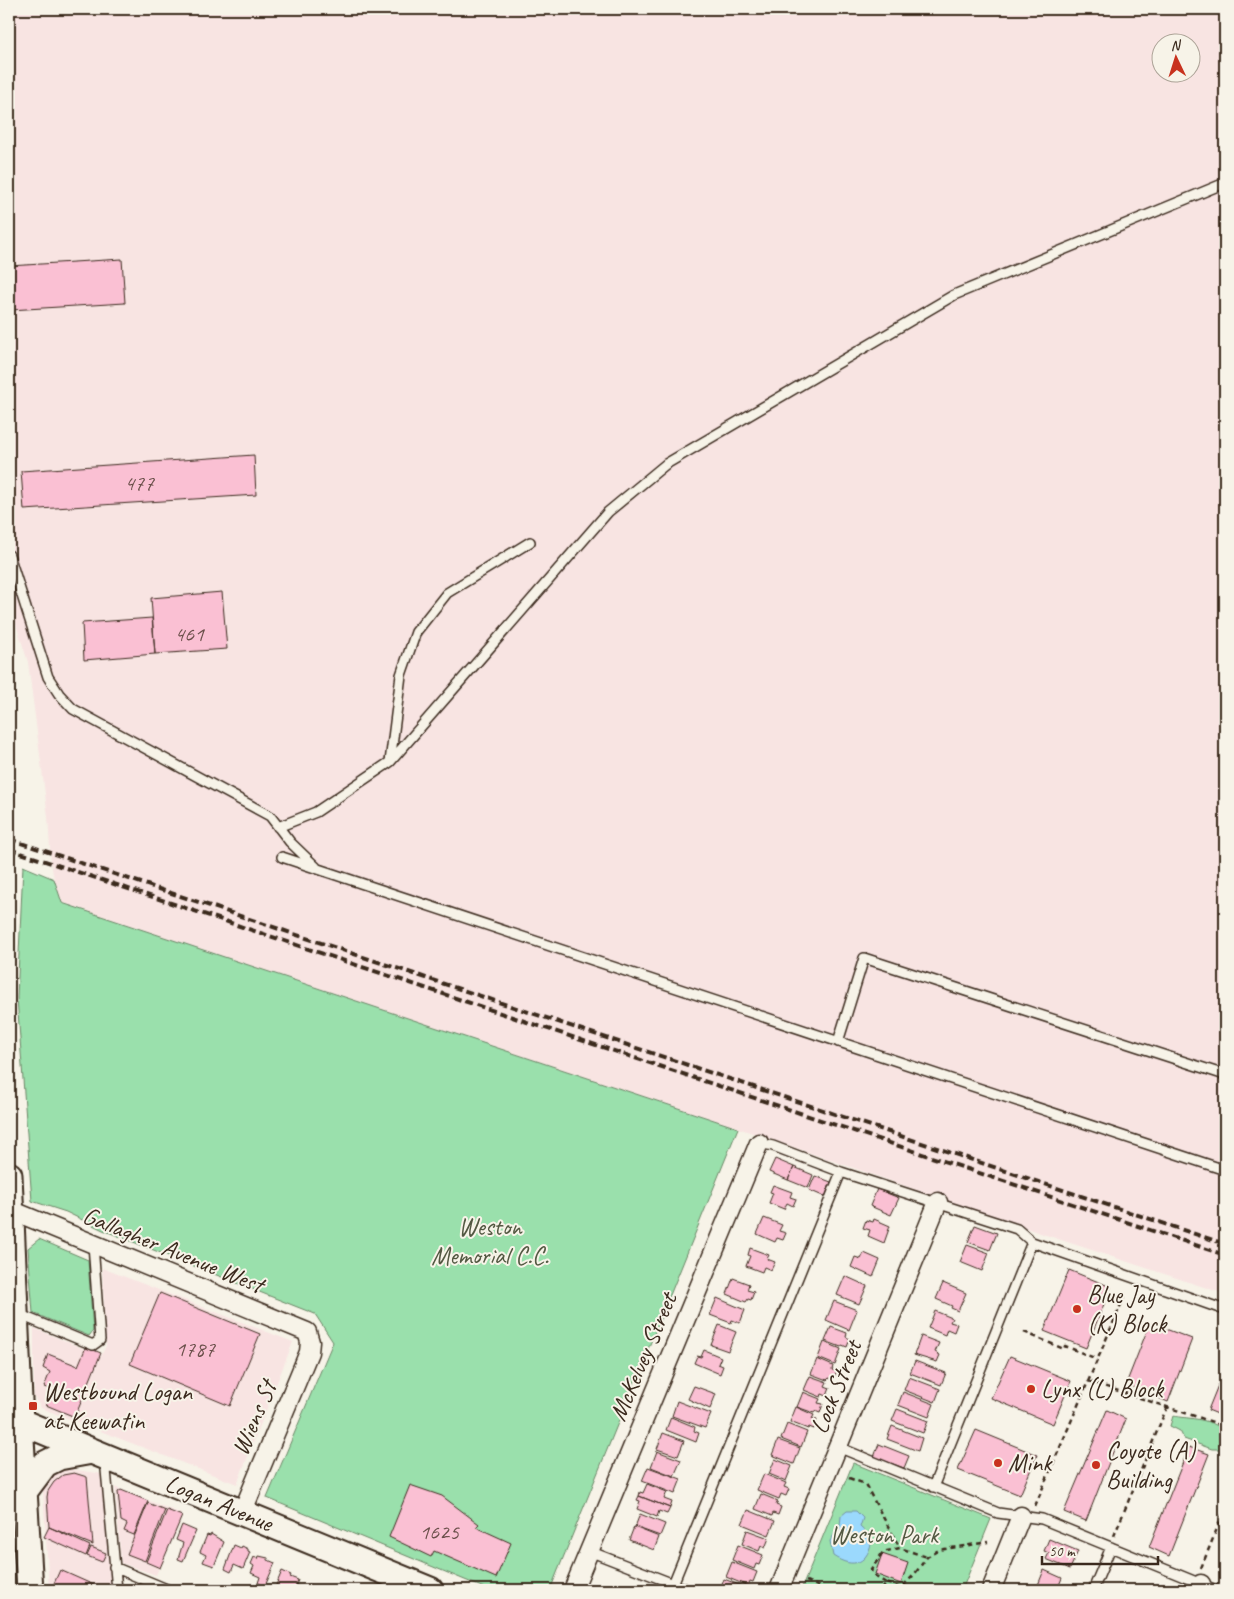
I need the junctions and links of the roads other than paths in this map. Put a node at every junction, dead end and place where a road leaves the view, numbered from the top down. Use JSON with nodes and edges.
{"nodes":[{"id":1,"x":1225,"y":182,"type":"edge"},
{"id":2,"x":530,"y":542,"type":"dead end"},
{"id":3,"x":9,"y":555,"type":"edge"},
{"id":4,"x":390,"y":762,"type":"junction"},
{"id":5,"x":278,"y":827,"type":"junction"},
{"id":6,"x":282,"y":857,"type":"dead end"},
{"id":7,"x":318,"y":869,"type":"junction"},
{"id":8,"x":838,"y":1042,"type":"junction"},
{"id":9,"x":1225,"y":1076,"type":"edge"},
{"id":10,"x":759,"y":1143,"type":"joint"},
{"id":11,"x":1225,"y":1170,"type":"edge"},
{"id":12,"x":841,"y":1172,"type":"junction"},
{"id":13,"x":9,"y":1174,"type":"edge"},
{"id":14,"x":938,"y":1202,"type":"junction"},
{"id":15,"x":11,"y":1210,"type":"junction"},
{"id":16,"x":1032,"y":1242,"type":"junction"},
{"id":17,"x":93,"y":1244,"type":"junction"},
{"id":18,"x":1225,"y":1310,"type":"edge"},
{"id":19,"x":16,"y":1313,"type":"junction"},
{"id":20,"x":310,"y":1342,"type":"joint"},
{"id":21,"x":14,"y":1419,"type":"edge"},
{"id":22,"x":838,"y":1447,"type":"junction"},
{"id":23,"x":98,"y":1454,"type":"junction"},
{"id":24,"x":933,"y":1487,"type":"junction"},
{"id":25,"x":24,"y":1492,"type":"junction"},
{"id":26,"x":242,"y":1513,"type":"junction"},
{"id":27,"x":1026,"y":1516,"type":"junction"},
{"id":28,"x":1110,"y":1547,"type":"junction"},
{"id":29,"x":589,"y":1551,"type":"junction"},
{"id":30,"x":114,"y":1567,"type":"junction"},
{"id":31,"x":673,"y":1584,"type":"junction"},
{"id":32,"x":1203,"y":1586,"type":"edge"},
{"id":33,"x":30,"y":1590,"type":"edge"},
{"id":34,"x":117,"y":1590,"type":"edge"},
{"id":35,"x":169,"y":1590,"type":"edge"},
{"id":36,"x":430,"y":1590,"type":"edge"},
{"id":37,"x":573,"y":1590,"type":"edge"},
{"id":38,"x":689,"y":1590,"type":"edge"},
{"id":39,"x":779,"y":1590,"type":"edge"},
{"id":40,"x":991,"y":1590,"type":"edge"},
{"id":41,"x":1093,"y":1590,"type":"edge"}],
"edges":[{"from":1,"to":4,"type":"lane"},
{"from":2,"to":4,"type":"lane"},
{"from":3,"to":5,"type":"lane"},
{"from":4,"to":5,"type":"lane"},
{"from":5,"to":7,"type":"lane"},
{"from":6,"to":7,"type":"lane"},
{"from":7,"to":8,"type":"lane"},
{"from":8,"to":9,"type":"lane"},
{"from":8,"to":11,"type":"lane"},
{"from":10,"to":12,"type":"lane"},
{"from":10,"to":29,"type":"street","name":"McKelvey Street"},
{"from":12,"to":14,"type":"lane"},
{"from":12,"to":31,"type":"lane"},
{"from":13,"to":15,"type":"main road"},
{"from":14,"to":16,"type":"lane"},
{"from":14,"to":22,"type":"street","name":"Lock Street"},
{"from":15,"to":17,"type":"street","name":"Gallagher Avenue West"},
{"from":15,"to":19,"type":"main road"},
{"from":16,"to":18,"type":"lane"},
{"from":16,"to":24,"type":"lane"},
{"from":17,"to":19,"type":"lane"},
{"from":17,"to":20,"type":"street","name":"Gallagher Avenue West"},
{"from":19,"to":21,"type":"main road"},
{"from":20,"to":26,"type":"street","name":"Wiens St"},
{"from":21,"to":23,"type":"main road","name":"Logan Avenue"},
{"from":21,"to":25,"type":"main road"},
{"from":22,"to":24,"type":"lane"},
{"from":22,"to":39,"type":"street","name":"Lock Street"},
{"from":23,"to":25,"type":"main road"},
{"from":23,"to":26,"type":"main road","name":"Logan Avenue"},
{"from":23,"to":30,"type":"lane"},
{"from":24,"to":27,"type":"lane"},
{"from":25,"to":33,"type":"main road"},
{"from":26,"to":36,"type":"main road","name":"Logan Avenue"},
{"from":27,"to":28,"type":"lane"},
{"from":27,"to":40,"type":"street"},
{"from":28,"to":32,"type":"lane"},
{"from":28,"to":41,"type":"lane"},
{"from":29,"to":31,"type":"lane"},
{"from":29,"to":37,"type":"street","name":"McKelvey Street"},
{"from":30,"to":34,"type":"lane"},
{"from":30,"to":35,"type":"lane"},
{"from":31,"to":38,"type":"lane"}]}
